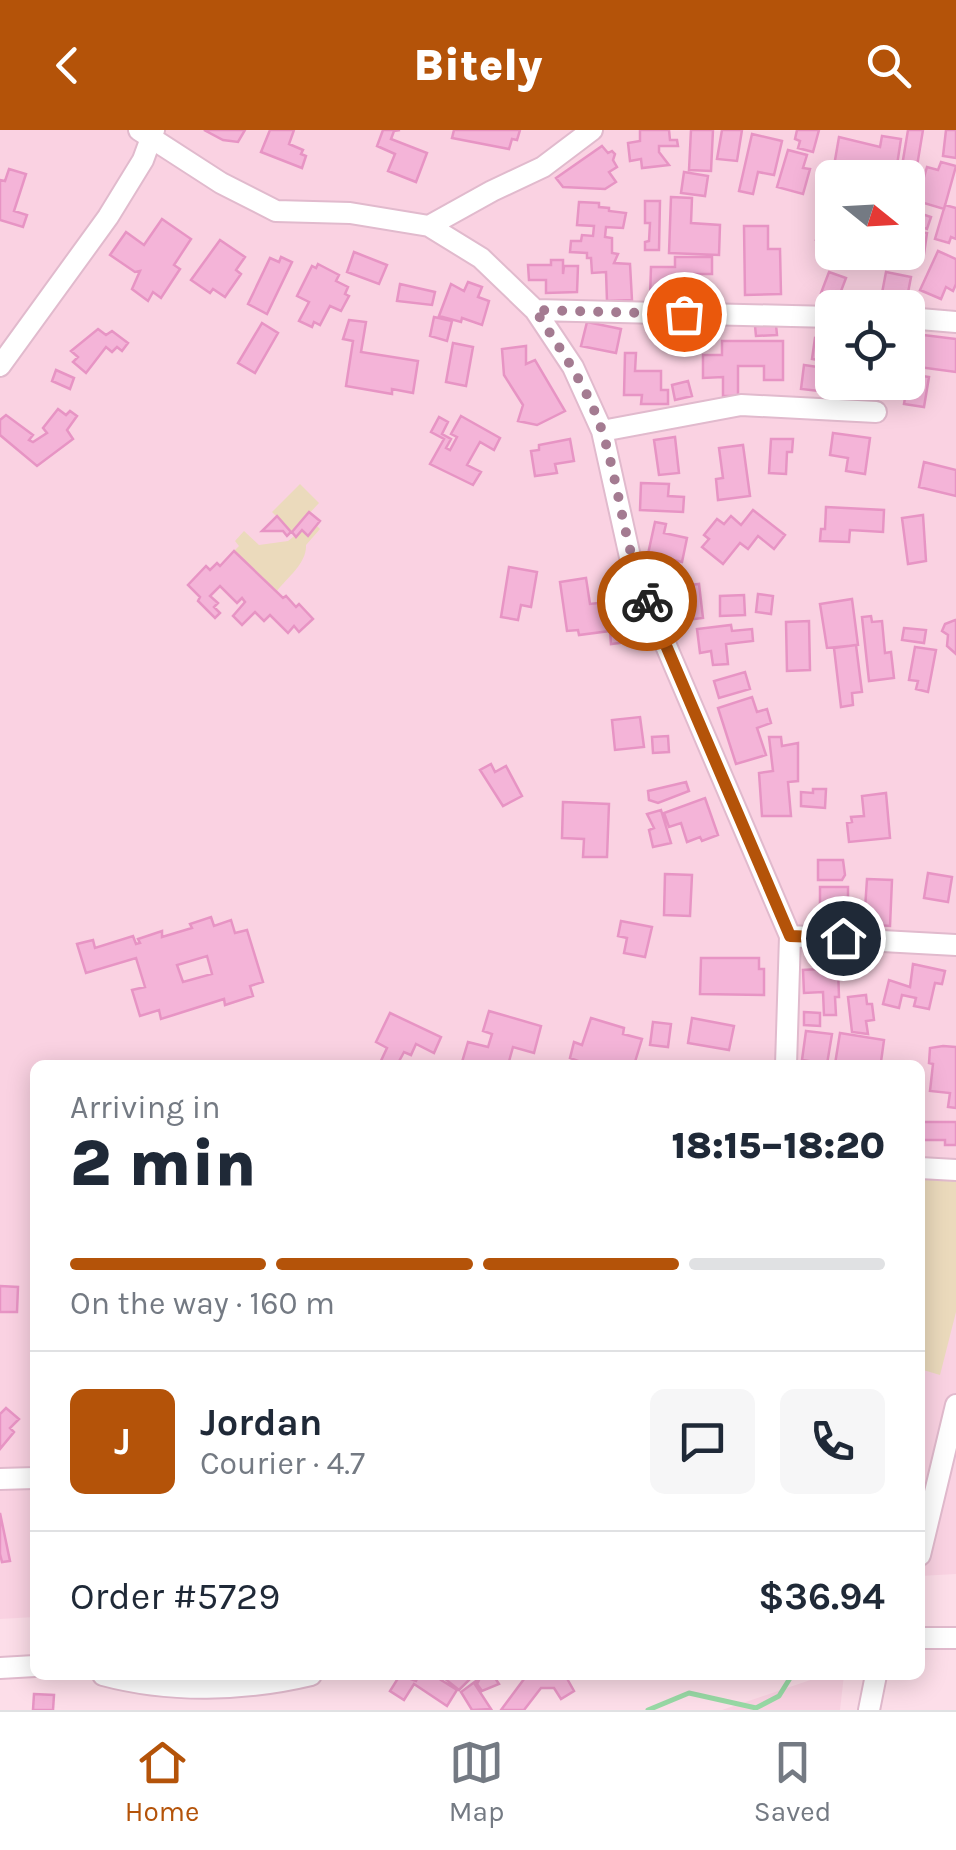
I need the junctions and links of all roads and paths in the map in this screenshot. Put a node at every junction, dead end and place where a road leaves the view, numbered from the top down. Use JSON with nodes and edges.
{"nodes":[{"id":1,"x":592,"y":130,"type":"edge"},
{"id":2,"x":148,"y":132,"type":"edge"},
{"id":3,"x":429,"y":226,"type":"junction"},
{"id":4,"x":535,"y":310,"type":"junction"},
{"id":5,"x":815,"y":317,"type":"edge"},
{"id":6,"x":925,"y":319,"type":"edge"},
{"id":7,"x":956,"y":322,"type":"edge"},
{"id":8,"x":0,"y":366,"type":"edge"},
{"id":9,"x":876,"y":412,"type":"dead end"},
{"id":10,"x":602,"y":431,"type":"junction"},
{"id":11,"x":790,"y":936,"type":"junction"},
{"id":12,"x":956,"y":945,"type":"edge"},
{"id":13,"x":786,"y":1060,"type":"edge"},
{"id":14,"x":925,"y":1168,"type":"edge"},
{"id":15,"x":956,"y":1170,"type":"edge"},
{"id":16,"x":956,"y":1404,"type":"edge"},
{"id":17,"x":30,"y":1478,"type":"edge"},
{"id":18,"x":0,"y":1479,"type":"edge"},
{"id":19,"x":925,"y":1533,"type":"edge"},
{"id":20,"x":956,"y":1638,"type":"edge"},
{"id":21,"x":925,"y":1642,"type":"edge"},
{"id":22,"x":30,"y":1666,"type":"edge"},
{"id":23,"x":0,"y":1668,"type":"edge"},
{"id":24,"x":127,"y":1680,"type":"edge"},
{"id":25,"x":272,"y":1680,"type":"edge"},
{"id":26,"x":888,"y":1680,"type":"edge"},
{"id":27,"x":870,"y":1704,"type":"edge"}],
"edges":[{"from":1,"to":3,"type":"street"},
{"from":2,"to":3,"type":"street"},
{"from":2,"to":8,"type":"street"},
{"from":3,"to":4,"type":"street"},
{"from":4,"to":5,"type":"street"},
{"from":4,"to":10,"type":"street"},
{"from":6,"to":7,"type":"street"},
{"from":9,"to":10,"type":"street"},
{"from":10,"to":11,"type":"street"},
{"from":11,"to":12,"type":"street"},
{"from":11,"to":13,"type":"street"},
{"from":14,"to":15,"type":"street"},
{"from":16,"to":19,"type":"street"},
{"from":17,"to":18,"type":"street"},
{"from":20,"to":21,"type":"street"},
{"from":22,"to":23,"type":"street"},
{"from":24,"to":25,"type":"street"},
{"from":26,"to":27,"type":"street"}]}
